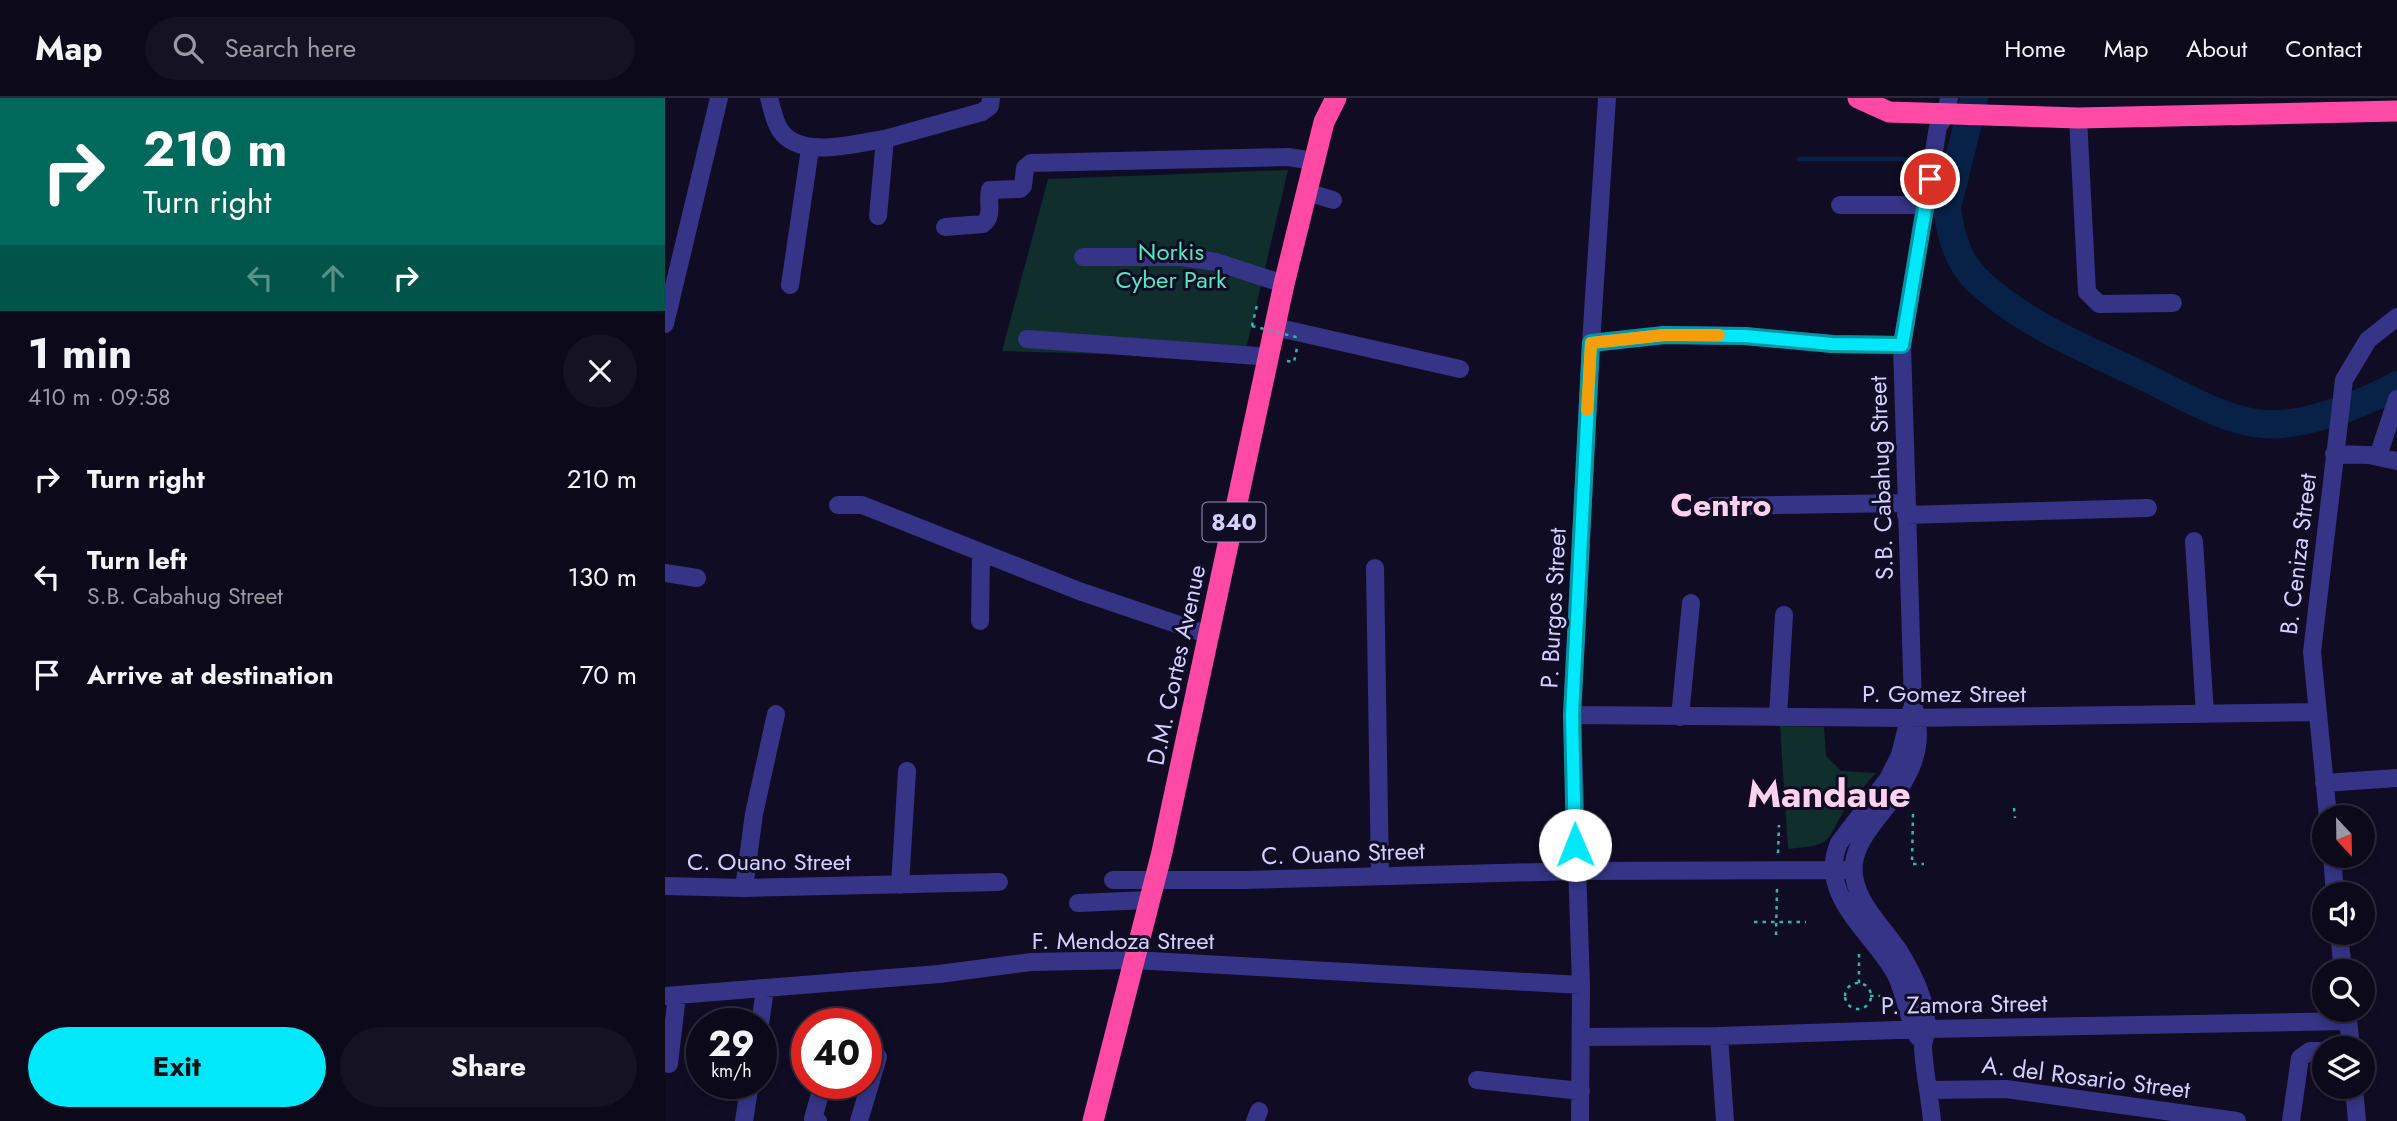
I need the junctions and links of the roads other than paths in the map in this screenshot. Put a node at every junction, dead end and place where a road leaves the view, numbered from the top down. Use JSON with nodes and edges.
{"nodes":[{"id":1,"x":719,"y":98,"type":"edge"},
{"id":2,"x":769,"y":98,"type":"edge"},
{"id":3,"x":991,"y":98,"type":"edge"},
{"id":4,"x":1336,"y":98,"type":"edge"},
{"id":5,"x":1607,"y":98,"type":"edge"},
{"id":6,"x":1858,"y":98,"type":"edge"},
{"id":7,"x":2397,"y":111,"type":"edge"},
{"id":8,"x":1942,"y":115,"type":"edge"},
{"id":9,"x":2078,"y":118,"type":"junction"},
{"id":10,"x":885,"y":139,"type":"junction"},
{"id":11,"x":810,"y":149,"type":"junction"},
{"id":12,"x":1314,"y":161,"type":"junction"},
{"id":13,"x":1307,"y":192,"type":"junction"},
{"id":14,"x":1333,"y":200,"type":"dead end"},
{"id":15,"x":1840,"y":205,"type":"dead end"},
{"id":16,"x":1926,"y":205,"type":"junction"},
{"id":17,"x":878,"y":216,"type":"dead end"},
{"id":18,"x":945,"y":227,"type":"dead end"},
{"id":19,"x":1083,"y":257,"type":"dead end"},
{"id":20,"x":1285,"y":284,"type":"junction"},
{"id":21,"x":790,"y":285,"type":"dead end"},
{"id":22,"x":669,"y":291,"type":"edge"},
{"id":23,"x":2173,"y":303,"type":"dead end"},
{"id":24,"x":2397,"y":317,"type":"edge"},
{"id":25,"x":665,"y":324,"type":"edge"},
{"id":26,"x":1275,"y":327,"type":"junction"},
{"id":27,"x":1027,"y":339,"type":"dead end"},
{"id":28,"x":1591,"y":343,"type":"junction"},
{"id":29,"x":1902,"y":345,"type":"junction"},
{"id":30,"x":1269,"y":359,"type":"junction"},
{"id":31,"x":1460,"y":369,"type":"dead end"},
{"id":32,"x":2397,"y":399,"type":"edge"},
{"id":33,"x":2335,"y":454,"type":"junction"},
{"id":34,"x":2378,"y":456,"type":"junction"},
{"id":35,"x":2397,"y":461,"type":"edge"},
{"id":36,"x":838,"y":505,"type":"dead end"},
{"id":37,"x":1713,"y":506,"type":"dead end"},
{"id":38,"x":2148,"y":508,"type":"dead end"},
{"id":39,"x":1906,"y":509,"type":"junction"},
{"id":40,"x":2194,"y":541,"type":"dead end"},
{"id":41,"x":981,"y":552,"type":"junction"},
{"id":42,"x":1375,"y":568,"type":"dead end"},
{"id":43,"x":665,"y":573,"type":"edge"},
{"id":44,"x":697,"y":578,"type":"dead end"},
{"id":45,"x":1691,"y":603,"type":"dead end"},
{"id":46,"x":1784,"y":615,"type":"dead end"},
{"id":47,"x":980,"y":621,"type":"dead end"},
{"id":48,"x":1209,"y":635,"type":"junction"},
{"id":49,"x":2317,"y":712,"type":"junction"},
{"id":50,"x":776,"y":714,"type":"dead end"},
{"id":51,"x":1913,"y":714,"type":"junction"},
{"id":52,"x":2205,"y":714,"type":"junction"},
{"id":53,"x":1572,"y":715,"type":"junction"},
{"id":54,"x":1680,"y":717,"type":"junction"},
{"id":55,"x":1778,"y":718,"type":"junction"},
{"id":56,"x":907,"y":771,"type":"dead end"},
{"id":57,"x":2397,"y":778,"type":"edge"},
{"id":58,"x":2324,"y":783,"type":"junction"},
{"id":59,"x":2327,"y":805,"type":"edge"},
{"id":60,"x":1833,"y":870,"type":"junction"},
{"id":61,"x":1854,"y":870,"type":"junction"},
{"id":62,"x":1576,"y":871,"type":"junction"},
{"id":63,"x":1380,"y":876,"type":"junction"},
{"id":64,"x":1112,"y":880,"type":"dead end"},
{"id":65,"x":999,"y":882,"type":"dead end"},
{"id":66,"x":900,"y":885,"type":"junction"},
{"id":67,"x":665,"y":886,"type":"edge"},
{"id":68,"x":744,"y":888,"type":"junction"},
{"id":69,"x":1152,"y":890,"type":"junction"},
{"id":70,"x":1079,"y":903,"type":"dead end"},
{"id":71,"x":1858,"y":909,"type":"junction"},
{"id":72,"x":1133,"y":960,"type":"junction"},
{"id":73,"x":1581,"y":985,"type":"junction"},
{"id":74,"x":765,"y":989,"type":"junction"},
{"id":75,"x":671,"y":996,"type":"edge"},
{"id":76,"x":762,"y":1008,"type":"edge"},
{"id":77,"x":2312,"y":1017,"type":"edge"},
{"id":78,"x":1921,"y":1035,"type":"junction"},
{"id":79,"x":1719,"y":1036,"type":"junction"},
{"id":80,"x":1582,"y":1037,"type":"junction"},
{"id":81,"x":2312,"y":1051,"type":"edge"},
{"id":82,"x":669,"y":1065,"type":"dead end"},
{"id":83,"x":1478,"y":1080,"type":"dead end"},
{"id":84,"x":1929,"y":1090,"type":"junction"},
{"id":85,"x":1581,"y":1091,"type":"junction"},
{"id":86,"x":747,"y":1099,"type":"edge"},
{"id":87,"x":819,"y":1099,"type":"edge"},
{"id":88,"x":866,"y":1099,"type":"edge"},
{"id":89,"x":2355,"y":1099,"type":"edge"},
{"id":90,"x":2181,"y":1117,"type":"edge"},
{"id":91,"x":744,"y":1121,"type":"edge"},
{"id":92,"x":818,"y":1121,"type":"edge"},
{"id":93,"x":859,"y":1121,"type":"edge"},
{"id":94,"x":1093,"y":1121,"type":"edge"},
{"id":95,"x":1580,"y":1121,"type":"edge"},
{"id":96,"x":1725,"y":1121,"type":"edge"},
{"id":97,"x":1931,"y":1121,"type":"edge"},
{"id":98,"x":2237,"y":1121,"type":"edge"},
{"id":99,"x":2291,"y":1121,"type":"edge"},
{"id":100,"x":2357,"y":1121,"type":"edge"}],
"edges":[{"from":1,"to":22,"type":"street"},
{"from":2,"to":11,"type":"street"},
{"from":3,"to":10,"type":"street"},
{"from":4,"to":12,"type":"highway","name":"D.M. Cortes Avenue","number":"840"},
{"from":5,"to":28,"type":"street","name":"P. Burgos Street"},
{"from":6,"to":8,"type":"highway"},
{"from":7,"to":9,"type":"highway"},
{"from":8,"to":9,"type":"highway"},
{"from":8,"to":16,"type":"street","name":"S.B. Cabahug Street"},
{"from":9,"to":23,"type":"street"},
{"from":10,"to":11,"type":"street"},
{"from":10,"to":17,"type":"street"},
{"from":11,"to":21,"type":"street"},
{"from":12,"to":13,"type":"highway","name":"D.M. Cortes Avenue","number":"840"},
{"from":12,"to":18,"type":"street"},
{"from":13,"to":14,"type":"street"},
{"from":13,"to":20,"type":"highway","name":"D.M. Cortes Avenue","number":"840"},
{"from":15,"to":16,"type":"street"},
{"from":16,"to":29,"type":"street","name":"S.B. Cabahug Street"},
{"from":19,"to":20,"type":"street"},
{"from":20,"to":26,"type":"highway","name":"D.M. Cortes Avenue","number":"840"},
{"from":22,"to":25,"type":"street"},
{"from":24,"to":33,"type":"street","name":"B. Ceniza Street"},
{"from":26,"to":30,"type":"highway","name":"D.M. Cortes Avenue","number":"840"},
{"from":26,"to":31,"type":"street"},
{"from":27,"to":30,"type":"street"},
{"from":28,"to":29,"type":"street"},
{"from":28,"to":53,"type":"street","name":"P. Burgos Street"},
{"from":29,"to":39,"type":"street","name":"S.B. Cabahug Street"},
{"from":30,"to":48,"type":"highway","name":"D.M. Cortes Avenue","number":"840"},
{"from":32,"to":34,"type":"street"},
{"from":33,"to":34,"type":"street"},
{"from":33,"to":49,"type":"street","name":"B. Ceniza Street"},
{"from":34,"to":35,"type":"street"},
{"from":36,"to":41,"type":"street"},
{"from":37,"to":39,"type":"street"},
{"from":38,"to":39,"type":"street"},
{"from":39,"to":51,"type":"street","name":"S.B. Cabahug Street"},
{"from":40,"to":52,"type":"street"},
{"from":41,"to":47,"type":"street"},
{"from":41,"to":48,"type":"street"},
{"from":42,"to":63,"type":"street"},
{"from":43,"to":44,"type":"street"},
{"from":45,"to":54,"type":"street"},
{"from":46,"to":55,"type":"street"},
{"from":48,"to":69,"type":"highway","name":"D.M. Cortes Avenue","number":"840"},
{"from":49,"to":52,"type":"street","name":"P. Gomez Street"},
{"from":49,"to":58,"type":"street","name":"B. Ceniza Street"},
{"from":50,"to":68,"type":"street"},
{"from":51,"to":52,"type":"street","name":"P. Gomez Street"},
{"from":51,"to":55,"type":"street","name":"P. Gomez Street"},
{"from":51,"to":60,"type":"street","name":"S.B. Cabahug Street"},
{"from":51,"to":61,"type":"street","name":"S.B. Cabahug Street"},
{"from":53,"to":54,"type":"street","name":"P. Gomez Street"},
{"from":53,"to":62,"type":"street","name":"P. Burgos Street"},
{"from":54,"to":55,"type":"street","name":"P. Gomez Street"},
{"from":56,"to":66,"type":"street"},
{"from":57,"to":58,"type":"street"},
{"from":58,"to":59,"type":"street","name":"B. Ceniza Street"},
{"from":60,"to":61,"type":"street","name":"C. Ouano Street"},
{"from":60,"to":62,"type":"street","name":"C. Ouano Street"},
{"from":60,"to":71,"type":"street"},
{"from":61,"to":71,"type":"street"},
{"from":62,"to":63,"type":"street","name":"C. Ouano Street"},
{"from":62,"to":73,"type":"street","name":"P. Burgos Street"},
{"from":63,"to":69,"type":"street","name":"C. Ouano Street"},
{"from":64,"to":69,"type":"street","name":"C. Ouano Street"},
{"from":65,"to":66,"type":"street","name":"C. Ouano Street"},
{"from":66,"to":68,"type":"street","name":"C. Ouano Street"},
{"from":67,"to":68,"type":"street","name":"C. Ouano Street"},
{"from":69,"to":70,"type":"street"},
{"from":69,"to":72,"type":"highway","name":"D.M. Cortes Avenue","number":"840"},
{"from":71,"to":78,"type":"street"},
{"from":72,"to":73,"type":"street","name":"F. Mendoza Street"},
{"from":72,"to":74,"type":"street","name":"F. Mendoza Street"},
{"from":72,"to":94,"type":"highway","name":"D.M. Cortes Avenue","number":"840"},
{"from":73,"to":80,"type":"street","name":"P. Burgos Street"},
{"from":74,"to":75,"type":"street","name":"F. Mendoza Street"},
{"from":74,"to":76,"type":"street"},
{"from":75,"to":82,"type":"street"},
{"from":77,"to":78,"type":"street","name":"P. Zamora Street"},
{"from":78,"to":79,"type":"street","name":"P. Zamora Street"},
{"from":78,"to":84,"type":"street"},
{"from":79,"to":80,"type":"street","name":"P. Zamora Street"},
{"from":79,"to":96,"type":"street"},
{"from":80,"to":85,"type":"street","name":"P. Burgos Street"},
{"from":81,"to":99,"type":"street"},
{"from":83,"to":85,"type":"street"},
{"from":84,"to":90,"type":"street","name":"A. del Rosario Street"},
{"from":84,"to":97,"type":"street"},
{"from":85,"to":95,"type":"street","name":"P. Burgos Street"},
{"from":86,"to":91,"type":"street"},
{"from":87,"to":92,"type":"street"},
{"from":88,"to":93,"type":"street"},
{"from":89,"to":100,"type":"street"},
{"from":90,"to":98,"type":"street","name":"A. del Rosario Street"}]}
